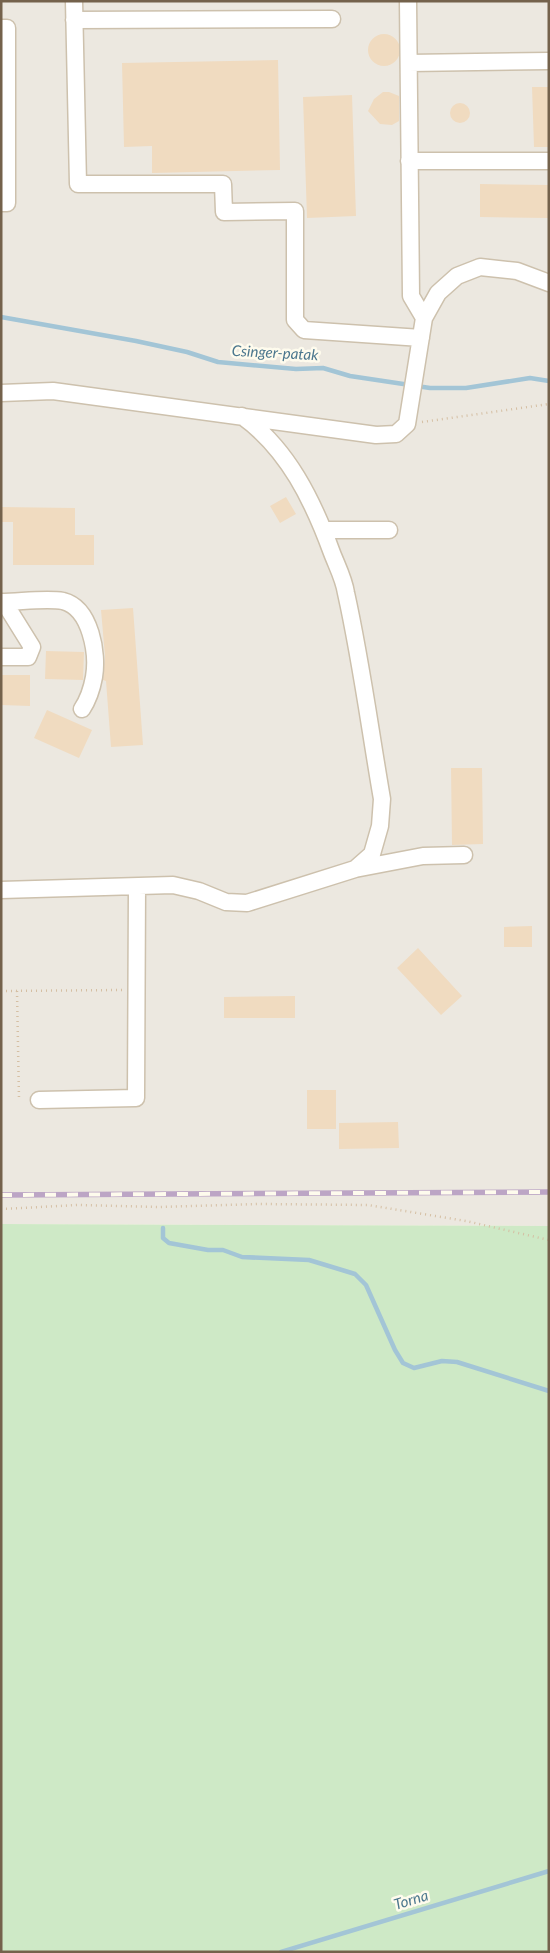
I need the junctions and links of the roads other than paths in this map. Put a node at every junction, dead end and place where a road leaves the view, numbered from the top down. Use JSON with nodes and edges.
{"nodes":[{"id":1,"x":74,"y":1,"type":"edge"},
{"id":2,"x":408,"y":1,"type":"edge"},
{"id":3,"x":332,"y":19,"type":"dead end"},
{"id":4,"x":74,"y":20,"type":"junction"},
{"id":5,"x":1,"y":28,"type":"edge"},
{"id":6,"x":549,"y":61,"type":"edge"},
{"id":7,"x":409,"y":62,"type":"junction"},
{"id":8,"x":409,"y":161,"type":"junction"},
{"id":9,"x":549,"y":161,"type":"edge"},
{"id":10,"x":1,"y":203,"type":"edge"},
{"id":11,"x":549,"y":283,"type":"edge"},
{"id":12,"x":424,"y":318,"type":"junction"},
{"id":13,"x":421,"y":338,"type":"junction"},
{"id":14,"x":1,"y":393,"type":"edge"},
{"id":15,"x":242,"y":416,"type":"junction"},
{"id":16,"x":324,"y":530,"type":"junction"},
{"id":17,"x":389,"y":530,"type":"dead end"},
{"id":18,"x":3,"y":602,"type":"edge"},
{"id":19,"x":1,"y":657,"type":"edge"},
{"id":20,"x":82,"y":709,"type":"dead end"},
{"id":21,"x":464,"y":855,"type":"dead end"},
{"id":22,"x":355,"y":869,"type":"junction"},
{"id":23,"x":137,"y":887,"type":"junction"},
{"id":24,"x":1,"y":890,"type":"edge"},
{"id":25,"x":39,"y":1100,"type":"dead end"}],
"edges":[{"from":1,"to":4,"type":"street"},
{"from":2,"to":7,"type":"street"},
{"from":3,"to":4,"type":"street"},
{"from":4,"to":13,"type":"street"},
{"from":5,"to":10,"type":"street"},
{"from":6,"to":7,"type":"street"},
{"from":7,"to":8,"type":"street"},
{"from":8,"to":9,"type":"street"},
{"from":8,"to":12,"type":"street"},
{"from":11,"to":12,"type":"street"},
{"from":12,"to":13,"type":"street"},
{"from":13,"to":15,"type":"street"},
{"from":14,"to":15,"type":"street"},
{"from":15,"to":16,"type":"street"},
{"from":16,"to":17,"type":"street"},
{"from":16,"to":22,"type":"street"},
{"from":18,"to":19,"type":"street"},
{"from":18,"to":20,"type":"street"},
{"from":21,"to":22,"type":"street"},
{"from":22,"to":23,"type":"street"},
{"from":23,"to":24,"type":"street"},
{"from":23,"to":25,"type":"street"}]}
